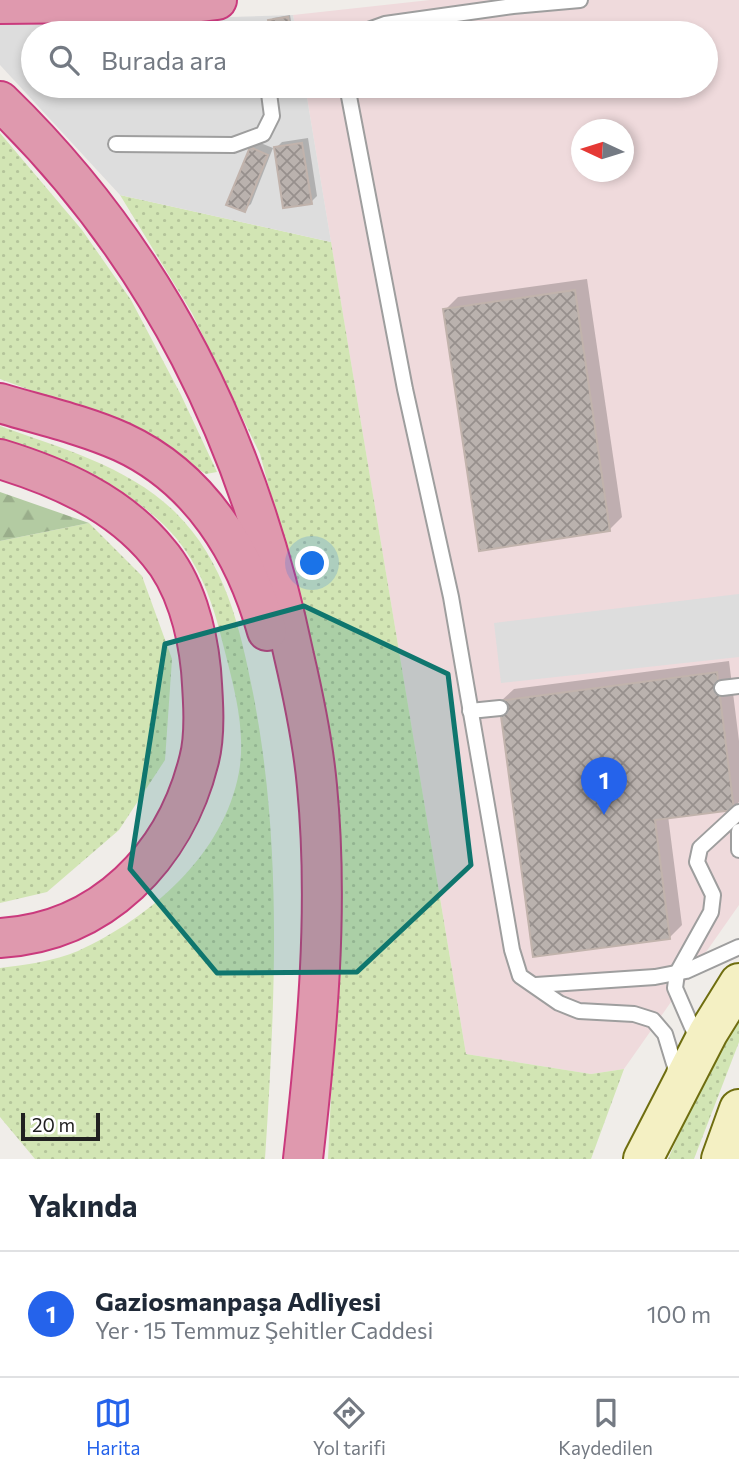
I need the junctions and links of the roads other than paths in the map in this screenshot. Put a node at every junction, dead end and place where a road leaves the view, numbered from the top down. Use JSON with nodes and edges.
{"nodes":[{"id":1,"x":217,"y":0,"type":"edge"},
{"id":2,"x":580,"y":0,"type":"edge"},
{"id":3,"x":0,"y":4,"type":"edge"},
{"id":4,"x":406,"y":21,"type":"edge"},
{"id":5,"x":270,"y":98,"type":"edge"},
{"id":6,"x":349,"y":98,"type":"edge"},
{"id":7,"x":0,"y":101,"type":"edge"},
{"id":8,"x":116,"y":144,"type":"dead end"},
{"id":9,"x":0,"y":404,"type":"edge"},
{"id":10,"x":0,"y":459,"type":"edge"},
{"id":11,"x":739,"y":686,"type":"edge"},
{"id":12,"x":722,"y":688,"type":"dead end"},
{"id":13,"x":500,"y":708,"type":"dead end"},
{"id":14,"x":470,"y":711,"type":"junction"},
{"id":15,"x":739,"y":812,"type":"edge"},
{"id":16,"x":739,"y":831,"type":"edge"},
{"id":17,"x":739,"y":850,"type":"edge"},
{"id":18,"x":320,"y":862,"type":"junction"},
{"id":19,"x":0,"y":938,"type":"edge"},
{"id":20,"x":739,"y":947,"type":"edge"},
{"id":21,"x":677,"y":973,"type":"junction"},
{"id":22,"x":739,"y":983,"type":"edge"},
{"id":23,"x":536,"y":985,"type":"junction"},
{"id":24,"x":697,"y":1056,"type":"junction"},
{"id":25,"x":668,"y":1109,"type":"junction"},
{"id":26,"x":739,"y":1109,"type":"edge"},
{"id":27,"x":303,"y":1159,"type":"edge"},
{"id":28,"x":643,"y":1159,"type":"edge"},
{"id":29,"x":721,"y":1159,"type":"edge"}],
"edges":[{"from":1,"to":3,"type":"highway"},
{"from":2,"to":4,"type":"lane"},
{"from":5,"to":8,"type":"lane"},
{"from":6,"to":14,"type":"lane"},
{"from":7,"to":18,"type":"highway"},
{"from":9,"to":18,"type":"highway"},
{"from":10,"to":19,"type":"highway"},
{"from":11,"to":12,"type":"lane"},
{"from":13,"to":14,"type":"lane"},
{"from":14,"to":23,"type":"lane"},
{"from":15,"to":21,"type":"lane"},
{"from":16,"to":17,"type":"lane"},
{"from":18,"to":27,"type":"highway"},
{"from":20,"to":21,"type":"lane"},
{"from":21,"to":23,"type":"lane"},
{"from":21,"to":24,"type":"lane"},
{"from":22,"to":24,"type":"main road"},
{"from":23,"to":25,"type":"lane"},
{"from":24,"to":25,"type":"main road"},
{"from":25,"to":28,"type":"main road"},
{"from":26,"to":29,"type":"main road"}]}
